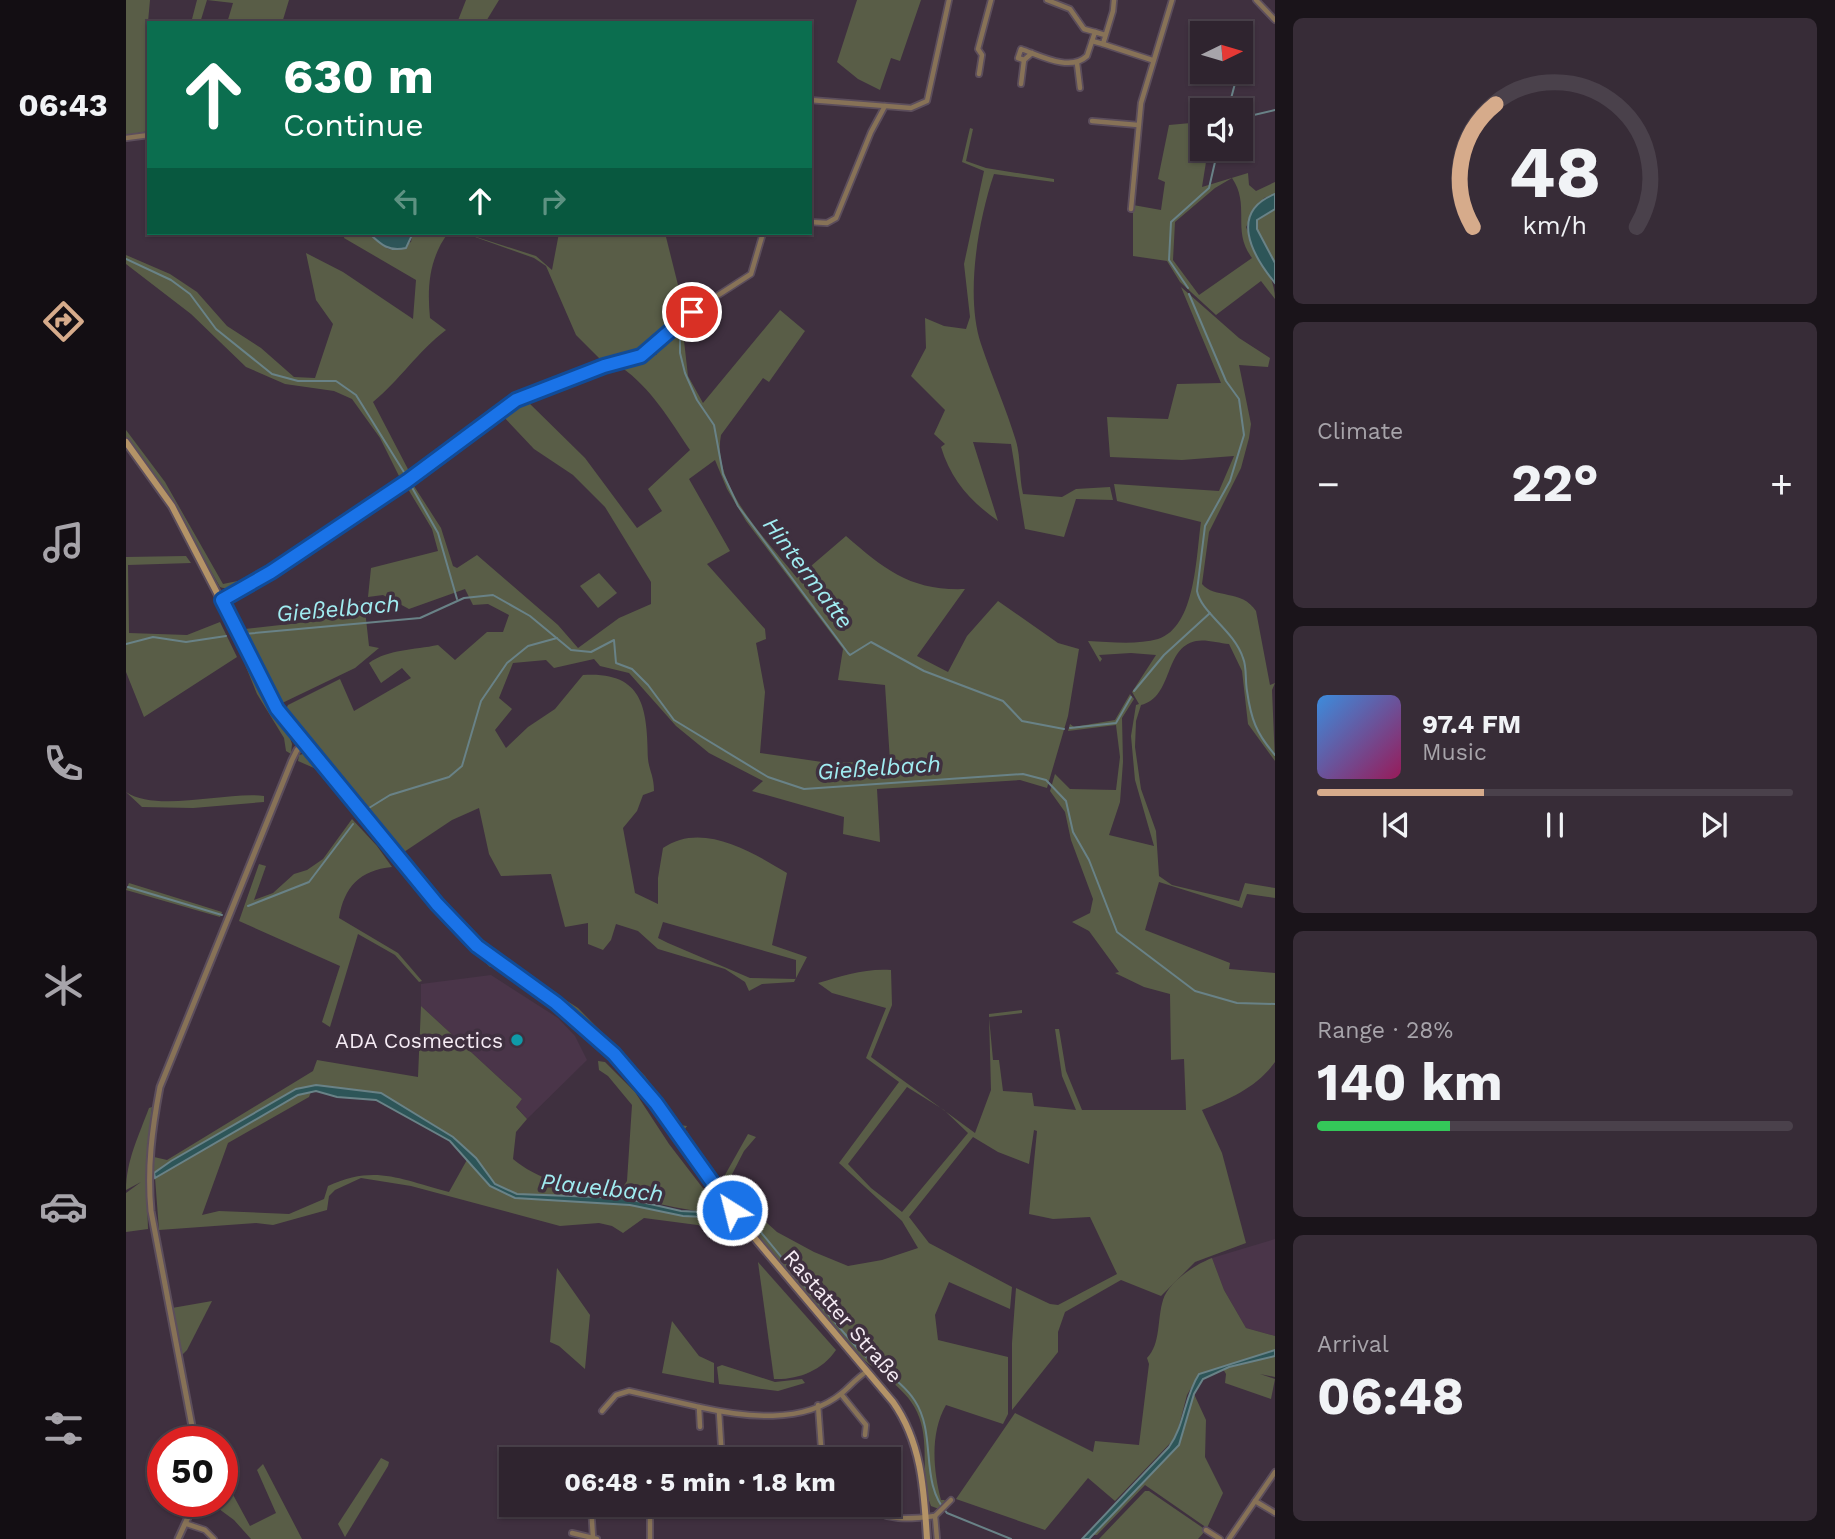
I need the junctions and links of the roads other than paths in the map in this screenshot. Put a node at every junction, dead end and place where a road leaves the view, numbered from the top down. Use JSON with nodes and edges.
{"nodes":[{"id":1,"x":949,"y":0,"type":"edge"},
{"id":2,"x":991,"y":0,"type":"edge"},
{"id":3,"x":1047,"y":0,"type":"edge"},
{"id":4,"x":1114,"y":0,"type":"edge"},
{"id":5,"x":1172,"y":0,"type":"edge"},
{"id":6,"x":1256,"y":0,"type":"edge"},
{"id":7,"x":1275,"y":20,"type":"edge"},
{"id":8,"x":1095,"y":32,"type":"junction"},
{"id":9,"x":1105,"y":35,"type":"junction"},
{"id":10,"x":1092,"y":41,"type":"junction"},
{"id":11,"x":1102,"y":44,"type":"junction"},
{"id":12,"x":1032,"y":53,"type":"junction"},
{"id":13,"x":1024,"y":60,"type":"junction"},
{"id":14,"x":1152,"y":61,"type":"junction"},
{"id":15,"x":1077,"y":62,"type":"junction"},
{"id":16,"x":979,"y":74,"type":"dead end"},
{"id":17,"x":1021,"y":84,"type":"dead end"},
{"id":18,"x":1080,"y":88,"type":"dead end"},
{"id":19,"x":812,"y":100,"type":"edge"},
{"id":20,"x":885,"y":106,"type":"junction"},
{"id":21,"x":1092,"y":121,"type":"dead end"},
{"id":22,"x":1138,"y":125,"type":"junction"},
{"id":23,"x":147,"y":135,"type":"edge"},
{"id":24,"x":126,"y":138,"type":"edge"},
{"id":25,"x":1131,"y":209,"type":"dead end"},
{"id":26,"x":812,"y":222,"type":"edge"},
{"id":27,"x":762,"y":235,"type":"edge"},
{"id":28,"x":126,"y":442,"type":"edge"},
{"id":29,"x":222,"y":600,"type":"junction"},
{"id":30,"x":306,"y":743,"type":"junction"},
{"id":31,"x":866,"y":1372,"type":"junction"},
{"id":32,"x":841,"y":1394,"type":"junction"},
{"id":33,"x":818,"y":1405,"type":"junction"},
{"id":34,"x":699,"y":1407,"type":"junction"},
{"id":35,"x":602,"y":1411,"type":"dead end"},
{"id":36,"x":719,"y":1412,"type":"junction"},
{"id":37,"x":192,"y":1426,"type":"edge"},
{"id":38,"x":700,"y":1427,"type":"dead end"},
{"id":39,"x":865,"y":1435,"type":"dead end"},
{"id":40,"x":721,"y":1447,"type":"edge"},
{"id":41,"x":821,"y":1447,"type":"edge"},
{"id":42,"x":1275,"y":1472,"type":"edge"},
{"id":43,"x":951,"y":1500,"type":"dead end"},
{"id":44,"x":1255,"y":1501,"type":"junction"},
{"id":45,"x":1275,"y":1513,"type":"edge"},
{"id":46,"x":937,"y":1514,"type":"junction"},
{"id":47,"x":190,"y":1517,"type":"edge"},
{"id":48,"x":592,"y":1517,"type":"edge"},
{"id":49,"x":650,"y":1517,"type":"edge"},
{"id":50,"x":894,"y":1517,"type":"edge"},
{"id":51,"x":926,"y":1517,"type":"junction"},
{"id":52,"x":187,"y":1524,"type":"junction"},
{"id":53,"x":1206,"y":1530,"type":"dead end"},
{"id":54,"x":572,"y":1533,"type":"dead end"},
{"id":55,"x":595,"y":1538,"type":"edge"},
{"id":56,"x":178,"y":1539,"type":"edge"},
{"id":57,"x":214,"y":1539,"type":"edge"},
{"id":58,"x":650,"y":1539,"type":"edge"},
{"id":59,"x":927,"y":1539,"type":"edge"},
{"id":60,"x":937,"y":1539,"type":"edge"},
{"id":61,"x":1220,"y":1539,"type":"edge"},
{"id":62,"x":1230,"y":1539,"type":"edge"}],
"edges":[{"from":1,"to":20,"type":"street"},
{"from":2,"to":16,"type":"street"},
{"from":3,"to":8,"type":"street"},
{"from":4,"to":9,"type":"street"},
{"from":5,"to":14,"type":"street"},
{"from":6,"to":7,"type":"street"},
{"from":8,"to":9,"type":"street"},
{"from":8,"to":10,"type":"street"},
{"from":9,"to":11,"type":"street"},
{"from":10,"to":11,"type":"street"},
{"from":10,"to":15,"type":"street"},
{"from":11,"to":14,"type":"street"},
{"from":12,"to":13,"type":"street"},
{"from":12,"to":13,"type":"street"},
{"from":12,"to":15,"type":"street"},
{"from":13,"to":17,"type":"street"},
{"from":14,"to":22,"type":"street"},
{"from":15,"to":18,"type":"street"},
{"from":19,"to":20,"type":"street"},
{"from":20,"to":26,"type":"street"},
{"from":21,"to":22,"type":"street"},
{"from":22,"to":25,"type":"street"},
{"from":23,"to":24,"type":"street"},
{"from":27,"to":29,"type":"street"},
{"from":28,"to":29,"type":"main road","name":"Rastatter Straße"},
{"from":29,"to":30,"type":"main road","name":"Rastatter Straße"},
{"from":30,"to":31,"type":"main road","name":"Rastatter Straße"},
{"from":30,"to":37,"type":"street"},
{"from":31,"to":32,"type":"street"},
{"from":31,"to":51,"type":"main road","name":"Rastatter Straße"},
{"from":32,"to":33,"type":"street"},
{"from":32,"to":39,"type":"street"},
{"from":33,"to":36,"type":"street"},
{"from":33,"to":41,"type":"street"},
{"from":34,"to":35,"type":"street"},
{"from":34,"to":36,"type":"street"},
{"from":34,"to":38,"type":"street"},
{"from":36,"to":40,"type":"street"},
{"from":42,"to":44,"type":"street"},
{"from":43,"to":46,"type":"street"},
{"from":44,"to":45,"type":"street"},
{"from":44,"to":62,"type":"street"},
{"from":46,"to":51,"type":"street"},
{"from":46,"to":60,"type":"street"},
{"from":47,"to":52,"type":"street"},
{"from":48,"to":55,"type":"street"},
{"from":49,"to":58,"type":"street"},
{"from":50,"to":51,"type":"street"},
{"from":51,"to":59,"type":"main road","name":"Rastatter Straße"},
{"from":52,"to":56,"type":"street"},
{"from":52,"to":57,"type":"street"},
{"from":53,"to":61,"type":"street"},
{"from":54,"to":55,"type":"street"}]}
